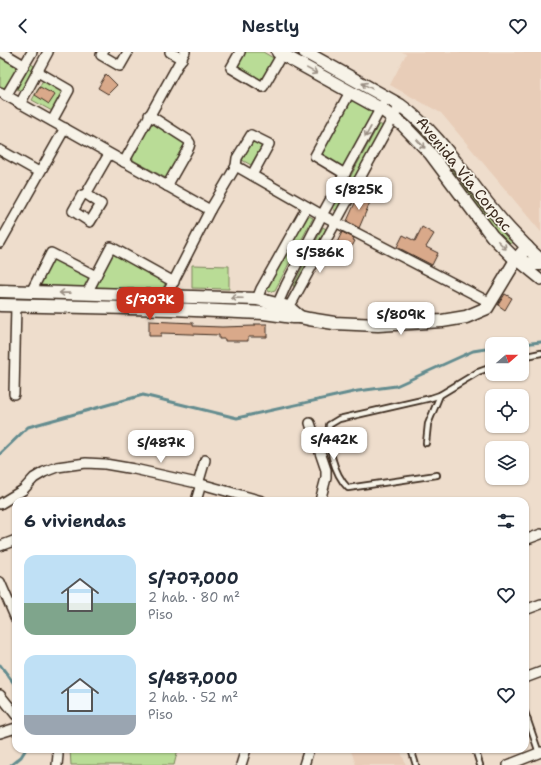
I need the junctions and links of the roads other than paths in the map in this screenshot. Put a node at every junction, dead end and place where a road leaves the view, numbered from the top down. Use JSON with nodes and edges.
{"nodes":[{"id":1,"x":2,"y":52,"type":"edge"},
{"id":2,"x":32,"y":52,"type":"edge"},
{"id":3,"x":48,"y":52,"type":"edge"},
{"id":4,"x":103,"y":52,"type":"edge"},
{"id":5,"x":128,"y":52,"type":"edge"},
{"id":6,"x":170,"y":52,"type":"edge"},
{"id":7,"x":240,"y":52,"type":"edge"},
{"id":8,"x":305,"y":52,"type":"edge"},
{"id":9,"x":280,"y":53,"type":"edge"},
{"id":10,"x":183,"y":55,"type":"edge"},
{"id":11,"x":24,"y":65,"type":"junction"},
{"id":12,"x":38,"y":72,"type":"junction"},
{"id":13,"x":350,"y":92,"type":"junction"},
{"id":14,"x":3,"y":94,"type":"edge"},
{"id":15,"x":386,"y":97,"type":"junction"},
{"id":16,"x":20,"y":104,"type":"junction"},
{"id":17,"x":400,"y":105,"type":"junction"},
{"id":18,"x":381,"y":109,"type":"junction"},
{"id":19,"x":150,"y":115,"type":"junction"},
{"id":20,"x":393,"y":117,"type":"junction"},
{"id":21,"x":52,"y":121,"type":"junction"},
{"id":22,"x":65,"y":128,"type":"junction"},
{"id":23,"x":0,"y":150,"type":"edge"},
{"id":24,"x":109,"y":154,"type":"junction"},
{"id":25,"x":124,"y":162,"type":"junction"},
{"id":26,"x":236,"y":166,"type":"junction"},
{"id":27,"x":39,"y":172,"type":"junction"},
{"id":28,"x":345,"y":174,"type":"junction"},
{"id":29,"x":252,"y":175,"type":"junction"},
{"id":30,"x":167,"y":186,"type":"junction"},
{"id":31,"x":86,"y":194,"type":"dead end"},
{"id":32,"x":307,"y":207,"type":"junction"},
{"id":33,"x":210,"y":210,"type":"junction"},
{"id":34,"x":322,"y":215,"type":"junction"},
{"id":35,"x":335,"y":222,"type":"junction"},
{"id":36,"x":0,"y":243,"type":"edge"},
{"id":37,"x":527,"y":247,"type":"junction"},
{"id":38,"x":516,"y":260,"type":"junction"},
{"id":39,"x":541,"y":260,"type":"edge"},
{"id":40,"x":541,"y":264,"type":"edge"},
{"id":41,"x":96,"y":276,"type":"junction"},
{"id":42,"x":541,"y":280,"type":"edge"},
{"id":43,"x":174,"y":282,"type":"junction"},
{"id":44,"x":0,"y":291,"type":"edge"},
{"id":45,"x":31,"y":292,"type":"junction"},
{"id":46,"x":87,"y":293,"type":"junction"},
{"id":47,"x":165,"y":296,"type":"junction"},
{"id":48,"x":257,"y":299,"type":"junction"},
{"id":49,"x":491,"y":303,"type":"junction"},
{"id":50,"x":0,"y":305,"type":"edge"},
{"id":51,"x":16,"y":305,"type":"junction"},
{"id":52,"x":160,"y":309,"type":"junction"},
{"id":53,"x":281,"y":310,"type":"junction"},
{"id":54,"x":541,"y":353,"type":"edge"},
{"id":55,"x":529,"y":356,"type":"edge"},
{"id":56,"x":485,"y":370,"type":"edge"},
{"id":57,"x":14,"y":394,"type":"dead end"},
{"id":58,"x":440,"y":395,"type":"junction"},
{"id":59,"x":310,"y":422,"type":"dead end"},
{"id":60,"x":426,"y":444,"type":"dead end"},
{"id":61,"x":205,"y":460,"type":"dead end"},
{"id":62,"x":437,"y":475,"type":"dead end"},
{"id":63,"x":200,"y":484,"type":"junction"},
{"id":64,"x":197,"y":497,"type":"edge"},
{"id":65,"x":247,"y":497,"type":"edge"},
{"id":66,"x":321,"y":497,"type":"edge"},
{"id":67,"x":0,"y":504,"type":"edge"},
{"id":68,"x":541,"y":534,"type":"edge"},
{"id":69,"x":529,"y":538,"type":"edge"},
{"id":70,"x":12,"y":542,"type":"edge"},
{"id":71,"x":0,"y":546,"type":"edge"},
{"id":72,"x":0,"y":582,"type":"edge"},
{"id":73,"x":12,"y":603,"type":"edge"},
{"id":74,"x":541,"y":604,"type":"edge"},
{"id":75,"x":529,"y":608,"type":"edge"},
{"id":76,"x":541,"y":672,"type":"edge"},
{"id":77,"x":529,"y":676,"type":"edge"},
{"id":78,"x":0,"y":695,"type":"edge"},
{"id":79,"x":12,"y":710,"type":"edge"},
{"id":80,"x":529,"y":723,"type":"edge"},
{"id":81,"x":12,"y":729,"type":"edge"},
{"id":82,"x":0,"y":733,"type":"edge"},
{"id":83,"x":540,"y":752,"type":"edge"},
{"id":84,"x":58,"y":753,"type":"edge"},
{"id":85,"x":245,"y":753,"type":"edge"},
{"id":86,"x":308,"y":753,"type":"edge"},
{"id":87,"x":412,"y":753,"type":"edge"},
{"id":88,"x":476,"y":753,"type":"edge"},
{"id":89,"x":57,"y":765,"type":"edge"},
{"id":90,"x":241,"y":765,"type":"edge"},
{"id":91,"x":304,"y":765,"type":"edge"},
{"id":92,"x":416,"y":765,"type":"edge"},
{"id":93,"x":480,"y":765,"type":"edge"},
{"id":94,"x":508,"y":765,"type":"edge"}],
"edges":[{"from":1,"to":11,"type":"street"},
{"from":2,"to":11,"type":"street"},
{"from":3,"to":12,"type":"street"},
{"from":4,"to":5,"type":"street"},
{"from":6,"to":10,"type":"street"},
{"from":7,"to":9,"type":"street"},
{"from":15,"to":8,"type":"street","name":"Avenida Vía Corpac","one_way":true},
{"from":9,"to":13,"type":"street","name":"Avenida Vía Corpac","one_way":true},
{"from":10,"to":19,"type":"street"},
{"from":11,"to":14,"type":"street"},
{"from":12,"to":16,"type":"street"},
{"from":12,"to":21,"type":"street"},
{"from":13,"to":18,"type":"street","name":"Avenida Vía Corpac"},
{"from":13,"to":28,"type":"street"},
{"from":14,"to":16,"type":"street"},
{"from":15,"to":17,"type":"street","name":"Avenida Vía Corpac"},
{"from":15,"to":18,"type":"street"},
{"from":16,"to":21,"type":"street"},
{"from":17,"to":20,"type":"street"},
{"from":17,"to":37,"type":"street","name":"Avenida Vía Corpac"},
{"from":18,"to":20,"type":"street","name":"Avenida Vía Corpac"},
{"from":18,"to":28,"type":"street","one_way":true},
{"from":19,"to":25,"type":"street"},
{"from":19,"to":30,"type":"street"},
{"from":20,"to":35,"type":"street"},
{"from":20,"to":38,"type":"street","name":"Avenida Vía Corpac","one_way":true},
{"from":21,"to":22,"type":"street"},
{"from":22,"to":24,"type":"street"},
{"from":22,"to":27,"type":"street"},
{"from":23,"to":27,"type":"street"},
{"from":24,"to":25,"type":"street"},
{"from":24,"to":31,"type":"street"},
{"from":25,"to":30,"type":"street"},
{"from":26,"to":29,"type":"street"},
{"from":26,"to":29,"type":"street"},
{"from":26,"to":33,"type":"street"},
{"from":27,"to":36,"type":"street"},
{"from":28,"to":34,"type":"street"},
{"from":29,"to":32,"type":"street"},
{"from":30,"to":33,"type":"street"},
{"from":32,"to":34,"type":"street"},
{"from":32,"to":48,"type":"street"},
{"from":33,"to":43,"type":"street"},
{"from":34,"to":35,"type":"street"},
{"from":34,"to":53,"type":"street"},
{"from":35,"to":49,"type":"street"},
{"from":35,"to":53,"type":"street"},
{"from":37,"to":38,"type":"street"},
{"from":37,"to":39,"type":"street","name":"Avenida Vía Corpac"},
{"from":38,"to":40,"type":"street"},
{"from":38,"to":42,"type":"street"},
{"from":38,"to":49,"type":"street"},
{"from":41,"to":43,"type":"street"},
{"from":41,"to":45,"type":"street"},
{"from":41,"to":46,"type":"street"},
{"from":43,"to":47,"type":"street"},
{"from":44,"to":45,"type":"street"},
{"from":46,"to":45,"type":"street","one_way":true},
{"from":46,"to":47,"type":"street"},
{"from":48,"to":47,"type":"street","one_way":true},
{"from":47,"to":52,"type":"street"},
{"from":48,"to":53,"type":"street"},
{"from":49,"to":53,"type":"street"},
{"from":50,"to":51,"type":"street"},
{"from":51,"to":52,"type":"street"},
{"from":51,"to":57,"type":"street"},
{"from":52,"to":53,"type":"street"},
{"from":54,"to":55,"type":"lane"},
{"from":56,"to":58,"type":"lane"},
{"from":58,"to":60,"type":"lane"},
{"from":58,"to":62,"type":"lane"},
{"from":59,"to":66,"type":"street"},
{"from":61,"to":63,"type":"street"},
{"from":63,"to":64,"type":"street"},
{"from":63,"to":65,"type":"street"},
{"from":63,"to":67,"type":"street"},
{"from":68,"to":69,"type":"street"},
{"from":70,"to":71,"type":"street"},
{"from":72,"to":73,"type":"street"},
{"from":74,"to":75,"type":"street"},
{"from":76,"to":77,"type":"street"},
{"from":78,"to":79,"type":"street"},
{"from":80,"to":83,"type":"lane"},
{"from":81,"to":82,"type":"street"},
{"from":83,"to":94,"type":"street"},
{"from":84,"to":89,"type":"street"},
{"from":85,"to":90,"type":"street"},
{"from":86,"to":91,"type":"street"},
{"from":87,"to":92,"type":"lane"},
{"from":88,"to":93,"type":"lane"}]}
